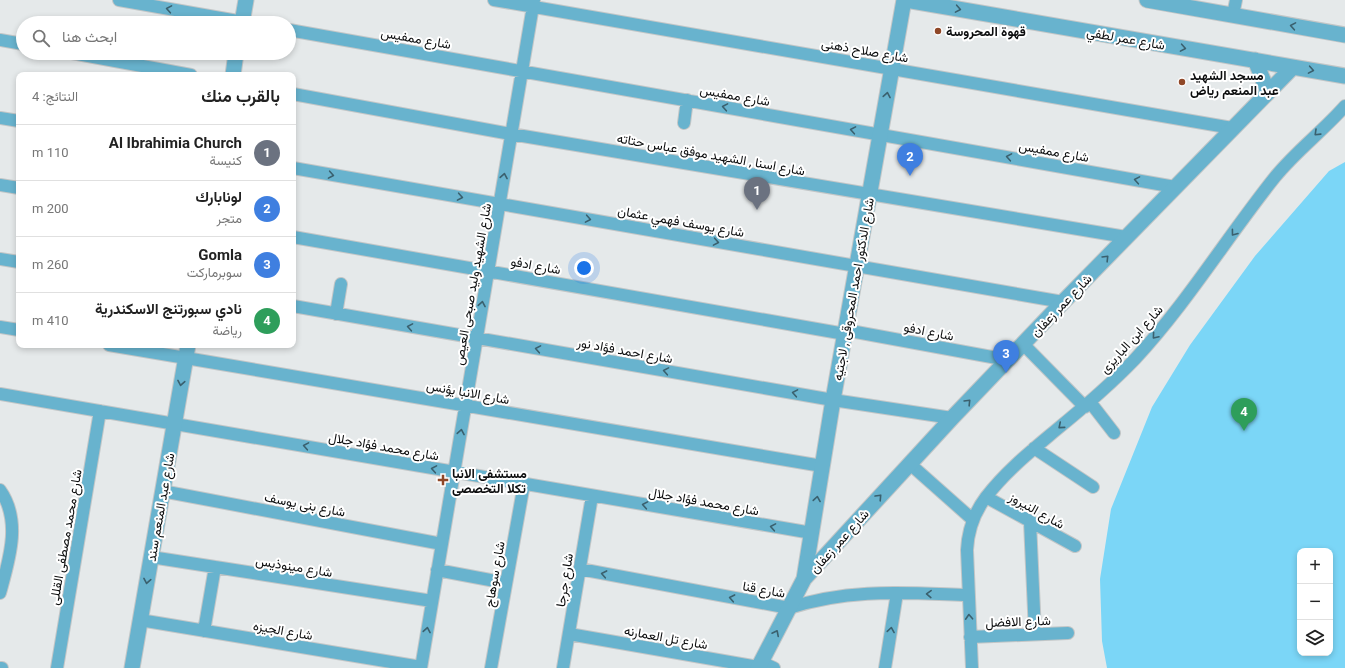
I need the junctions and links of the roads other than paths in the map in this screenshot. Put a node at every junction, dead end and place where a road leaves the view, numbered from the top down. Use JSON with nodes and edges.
{"nodes":[{"id":1,"x":119,"y":0,"type":"edge"},
{"id":2,"x":246,"y":0,"type":"edge"},
{"id":3,"x":494,"y":0,"type":"edge"},
{"id":4,"x":905,"y":0,"type":"edge"},
{"id":5,"x":1147,"y":0,"type":"edge"},
{"id":6,"x":1236,"y":0,"type":"edge"},
{"id":7,"x":534,"y":3,"type":"edge"},
{"id":8,"x":206,"y":16,"type":"edge"},
{"id":9,"x":245,"y":16,"type":"edge"},
{"id":10,"x":1233,"y":16,"type":"junction"},
{"id":11,"x":296,"y":31,"type":"edge"},
{"id":12,"x":1345,"y":35,"type":"edge"},
{"id":13,"x":0,"y":40,"type":"edge"},
{"id":14,"x":16,"y":43,"type":"edge"},
{"id":15,"x":110,"y":60,"type":"edge"},
{"id":16,"x":235,"y":60,"type":"edge"},
{"id":17,"x":1255,"y":60,"type":"junction"},
{"id":18,"x":1294,"y":67,"type":"junction"},
{"id":19,"x":892,"y":69,"type":"junction"},
{"id":20,"x":522,"y":71,"type":"junction"},
{"id":21,"x":175,"y":72,"type":"edge"},
{"id":22,"x":233,"y":72,"type":"edge"},
{"id":23,"x":1345,"y":76,"type":"edge"},
{"id":24,"x":1268,"y":92,"type":"junction"},
{"id":25,"x":296,"y":95,"type":"edge"},
{"id":26,"x":687,"y":100,"type":"junction"},
{"id":27,"x":1345,"y":106,"type":"edge"},
{"id":28,"x":0,"y":118,"type":"edge"},
{"id":29,"x":16,"y":121,"type":"edge"},
{"id":30,"x":684,"y":122,"type":"dead end"},
{"id":31,"x":1232,"y":128,"type":"junction"},
{"id":32,"x":511,"y":134,"type":"junction"},
{"id":33,"x":880,"y":134,"type":"junction"},
{"id":34,"x":296,"y":169,"type":"edge"},
{"id":35,"x":0,"y":185,"type":"edge"},
{"id":36,"x":1175,"y":186,"type":"junction"},
{"id":37,"x":16,"y":188,"type":"edge"},
{"id":38,"x":869,"y":194,"type":"junction"},
{"id":39,"x":500,"y":204,"type":"junction"},
{"id":40,"x":296,"y":238,"type":"edge"},
{"id":41,"x":1126,"y":238,"type":"junction"},
{"id":42,"x":0,"y":259,"type":"edge"},
{"id":43,"x":16,"y":262,"type":"edge"},
{"id":44,"x":857,"y":266,"type":"junction"},
{"id":45,"x":488,"y":271,"type":"junction"},
{"id":46,"x":341,"y":284,"type":"dead end"},
{"id":47,"x":1063,"y":302,"type":"junction"},
{"id":48,"x":296,"y":307,"type":"edge"},
{"id":49,"x":336,"y":314,"type":"junction"},
{"id":50,"x":0,"y":327,"type":"edge"},
{"id":51,"x":16,"y":330,"type":"edge"},
{"id":52,"x":845,"y":332,"type":"junction"},
{"id":53,"x":477,"y":338,"type":"junction"},
{"id":54,"x":1023,"y":344,"type":"junction"},
{"id":55,"x":142,"y":348,"type":"edge"},
{"id":56,"x":186,"y":352,"type":"edge"},
{"id":57,"x":1008,"y":360,"type":"junction"},
{"id":58,"x":0,"y":394,"type":"edge"},
{"id":59,"x":833,"y":400,"type":"junction"},
{"id":60,"x":1087,"y":404,"type":"junction"},
{"id":61,"x":465,"y":406,"type":"junction"},
{"id":62,"x":100,"y":411,"type":"junction"},
{"id":63,"x":952,"y":418,"type":"junction"},
{"id":64,"x":174,"y":424,"type":"junction"},
{"id":65,"x":1114,"y":433,"type":"dead end"},
{"id":66,"x":1034,"y":448,"type":"junction"},
{"id":67,"x":910,"y":464,"type":"junction"},
{"id":68,"x":822,"y":466,"type":"junction"},
{"id":69,"x":454,"y":472,"type":"junction"},
{"id":70,"x":524,"y":484,"type":"junction"},
{"id":71,"x":1093,"y":487,"type":"dead end"},
{"id":72,"x":0,"y":490,"type":"edge"},
{"id":73,"x":162,"y":491,"type":"junction"},
{"id":74,"x":592,"y":496,"type":"junction"},
{"id":75,"x":986,"y":497,"type":"junction"},
{"id":76,"x":972,"y":519,"type":"junction"},
{"id":77,"x":1030,"y":522,"type":"junction"},
{"id":78,"x":812,"y":534,"type":"junction"},
{"id":79,"x":442,"y":544,"type":"junction"},
{"id":80,"x":1075,"y":546,"type":"dead end"},
{"id":81,"x":151,"y":557,"type":"junction"},
{"id":82,"x":215,"y":567,"type":"junction"},
{"id":83,"x":580,"y":569,"type":"junction"},
{"id":84,"x":437,"y":570,"type":"junction"},
{"id":85,"x":804,"y":579,"type":"junction"},
{"id":86,"x":506,"y":583,"type":"junction"},
{"id":87,"x":897,"y":593,"type":"junction"},
{"id":88,"x":0,"y":594,"type":"edge"},
{"id":89,"x":968,"y":595,"type":"junction"},
{"id":90,"x":432,"y":601,"type":"junction"},
{"id":91,"x":789,"y":608,"type":"junction"},
{"id":92,"x":140,"y":620,"type":"junction"},
{"id":93,"x":204,"y":631,"type":"junction"},
{"id":94,"x":1035,"y":633,"type":"junction"},
{"id":95,"x":1068,"y":633,"type":"dead end"},
{"id":96,"x":569,"y":634,"type":"junction"},
{"id":97,"x":970,"y":637,"type":"junction"},
{"id":98,"x":763,"y":666,"type":"edge"},
{"id":99,"x":57,"y":668,"type":"edge"},
{"id":100,"x":132,"y":668,"type":"edge"},
{"id":101,"x":421,"y":668,"type":"edge"},
{"id":102,"x":491,"y":668,"type":"edge"},
{"id":103,"x":563,"y":668,"type":"edge"},
{"id":104,"x":885,"y":668,"type":"edge"},
{"id":105,"x":972,"y":668,"type":"edge"}],
"edges":[{"from":8,"to":1,"type":"street","one_way":true},
{"from":2,"to":9,"type":"street"},
{"from":3,"to":7,"type":"street","name":"شارع صلاح ذهنى"},
{"from":4,"to":17,"type":"street","name":"شارع عمر لطفي","one_way":true},
{"from":4,"to":19,"type":"street","name":"شارع الدكتور احمد المحروقى , لاجتيه"},
{"from":5,"to":10,"type":"street"},
{"from":6,"to":10,"type":"street"},
{"from":7,"to":19,"type":"street","name":"شارع صلاح ذهنى"},
{"from":7,"to":20,"type":"street","name":"شارع الشهيد وليد صبحى العيص"},
{"from":12,"to":10,"type":"street","one_way":true},
{"from":11,"to":20,"type":"street","name":"شارع ممفيس"},
{"from":13,"to":14,"type":"street"},
{"from":15,"to":21,"type":"street"},
{"from":16,"to":22,"type":"street"},
{"from":17,"to":18,"type":"street","name":"شارع عمر لطفي"},
{"from":17,"to":24,"type":"street"},
{"from":18,"to":23,"type":"street","name":"شارع عمر لطفي","one_way":true},
{"from":18,"to":24,"type":"street","name":"شارع عمر زعفان"},
{"from":19,"to":31,"type":"street","name":"شارع صلاح ذهنى"},
{"from":33,"to":19,"type":"street","name":"شارع الدكتور احمد المحروقى , لاجتيه","one_way":true},
{"from":20,"to":26,"type":"street","name":"شارع ممفيس"},
{"from":20,"to":32,"type":"street","name":"شارع الشهيد وليد صبحى العيص"},
{"from":24,"to":31,"type":"street","name":"شارع عمر زعفان"},
{"from":25,"to":32,"type":"street","name":"شارع اسنا , الشهيد موفق عباس حتاته"},
{"from":26,"to":30,"type":"street"},
{"from":33,"to":26,"type":"street","name":"شارع ممفيس","one_way":true},
{"from":27,"to":60,"type":"street","name":"شارع ابن الباريزى","one_way":true},
{"from":28,"to":29,"type":"street"},
{"from":31,"to":36,"type":"street","name":"شارع عمر زعفان"},
{"from":32,"to":38,"type":"street","name":"شارع اسنا , الشهيد موفق عباس حتاته"},
{"from":39,"to":32,"type":"street","name":"شارع الشهيد وليد صبحى العيص","one_way":true},
{"from":36,"to":33,"type":"street","name":"شارع ممفيس","one_way":true},
{"from":33,"to":38,"type":"street","name":"شارع الدكتور احمد المحروقى , لاجتيه"},
{"from":34,"to":39,"type":"street","name":"شارع يوسف فهمي عثمان","one_way":true},
{"from":35,"to":37,"type":"street"},
{"from":36,"to":41,"type":"street","name":"شارع عمر زعفان"},
{"from":38,"to":41,"type":"street","name":"شارع اسنا , الشهيد موفق عباس حتاته"},
{"from":38,"to":44,"type":"street","name":"شارع الدكتور احمد المحروقى , لاجتيه"},
{"from":39,"to":44,"type":"street","name":"شارع يوسف فهمي عثمان","one_way":true},
{"from":39,"to":45,"type":"street","name":"شارع الشهيد وليد صبحى العيص"},
{"from":40,"to":45,"type":"street","name":"شارع ادفو"},
{"from":47,"to":41,"type":"street","name":"شارع عمر زعفان","one_way":true},
{"from":42,"to":43,"type":"street"},
{"from":44,"to":47,"type":"street","name":"شارع يوسف فهمي عثمان"},
{"from":44,"to":52,"type":"street","name":"شارع الدكتور احمد المحروقى , لاجتيه"},
{"from":45,"to":52,"type":"street","name":"شارع ادفو"},
{"from":53,"to":45,"type":"street","name":"شارع الشهيد وليد صبحى العيص","one_way":true},
{"from":46,"to":49,"type":"street"},
{"from":47,"to":54,"type":"street","name":"شارع عمر زعفان"},
{"from":48,"to":49,"type":"street","name":"شارع احمد فؤاد نور"},
{"from":53,"to":49,"type":"street","name":"شارع احمد فؤاد نور","one_way":true},
{"from":50,"to":51,"type":"street"},
{"from":52,"to":57,"type":"street","name":"شارع ادفو"},
{"from":52,"to":59,"type":"street","name":"شارع الدكتور احمد المحروقى , لاجتيه"},
{"from":59,"to":53,"type":"street","name":"شارع احمد فؤاد نور","one_way":true},
{"from":53,"to":61,"type":"street","name":"شارع الشهيد وليد صبحى العيص"},
{"from":54,"to":57,"type":"street","name":"شارع عمر زعفان"},
{"from":54,"to":60,"type":"street"},
{"from":55,"to":56,"type":"street","name":"شارع الانبا يؤنس"},
{"from":56,"to":61,"type":"street","name":"شارع الانبا يؤنس"},
{"from":56,"to":64,"type":"street","name":"شارع عبد المنعم سند","one_way":true},
{"from":63,"to":57,"type":"street","name":"شارع عمر زعفان","one_way":true},
{"from":58,"to":62,"type":"street","name":"شارع محمد فؤاد جلال"},
{"from":59,"to":63,"type":"street","name":"شارع احمد فؤاد نور"},
{"from":59,"to":68,"type":"street","name":"شارع الدكتور احمد المحروقى , لاجتيه"},
{"from":60,"to":65,"type":"street"},
{"from":60,"to":66,"type":"street","name":"شارع ابن الباريزى","one_way":true},
{"from":61,"to":68,"type":"street","name":"شارع الانبا يؤنس"},
{"from":69,"to":61,"type":"street","name":"شارع الشهيد وليد صبحى العيص","one_way":true},
{"from":62,"to":64,"type":"street","name":"شارع محمد فؤاد جلال"},
{"from":62,"to":99,"type":"street","name":"شارع محمد مصطفى القللى"},
{"from":63,"to":67,"type":"street","name":"شارع عمر زعفان"},
{"from":69,"to":64,"type":"street","name":"شارع محمد فؤاد جلال","one_way":true},
{"from":64,"to":73,"type":"street","name":"شارع عبد المنعم سند"},
{"from":66,"to":71,"type":"street"},
{"from":66,"to":75,"type":"street","name":"شارع ابن الباريزى"},
{"from":67,"to":76,"type":"street"},
{"from":85,"to":67,"type":"street","name":"شارع عمر زعفان","one_way":true},
{"from":78,"to":68,"type":"street","name":"شارع الدكتور احمد المحروقى , لاجتيه","one_way":true},
{"from":69,"to":70,"type":"street","name":"شارع محمد فؤاد جلال"},
{"from":69,"to":79,"type":"street","name":"شارع الشهيد وليد صبحى العيص"},
{"from":70,"to":74,"type":"street","name":"شارع محمد فؤاد جلال"},
{"from":70,"to":86,"type":"street","name":"شارع سوهاج"},
{"from":72,"to":88,"type":"street"},
{"from":73,"to":79,"type":"street","name":"شارع بنى يوسف"},
{"from":73,"to":81,"type":"street","name":"شارع عبد المنعم سند"},
{"from":78,"to":74,"type":"street","name":"شارع محمد فؤاد جلال","one_way":true},
{"from":74,"to":83,"type":"street","name":"شارع جرجا"},
{"from":75,"to":76,"type":"street","name":"شارع ابن الباريزى"},
{"from":75,"to":77,"type":"street","name":"شارع النيروز"},
{"from":76,"to":89,"type":"street","name":"شارع ابن الباريزى"},
{"from":77,"to":80,"type":"street","name":"شارع النيروز"},
{"from":77,"to":94,"type":"street"},
{"from":78,"to":85,"type":"street","name":"شارع الدكتور احمد المحروقى , لاجتيه"},
{"from":79,"to":84,"type":"street","name":"شارع الشهيد وليد صبحى العيص"},
{"from":81,"to":82,"type":"street","name":"شارع مينوذيس"},
{"from":81,"to":92,"type":"street","name":"شارع عبد المنعم سند","one_way":true},
{"from":82,"to":90,"type":"street","name":"شارع مينوذيس"},
{"from":82,"to":93,"type":"street"},
{"from":91,"to":83,"type":"street","name":"شارع قنا","one_way":true},
{"from":83,"to":96,"type":"street","name":"شارع جرجا"},
{"from":84,"to":86,"type":"street"},
{"from":84,"to":90,"type":"street","name":"شارع الشهيد وليد صبحى العيص"},
{"from":85,"to":91,"type":"street","name":"شارع عمر زعفان"},
{"from":86,"to":102,"type":"street","name":"شارع سوهاج"},
{"from":89,"to":87,"type":"street","name":"شارع قنا","one_way":true},
{"from":87,"to":91,"type":"street","name":"شارع قنا"},
{"from":104,"to":87,"type":"street","one_way":true},
{"from":97,"to":89,"type":"street","name":"شارع ابن الباريزى","one_way":true},
{"from":101,"to":90,"type":"street","name":"شارع الشهيد وليد صبحى العيص","one_way":true},
{"from":98,"to":91,"type":"street","name":"شارع عمر زعفان","one_way":true},
{"from":92,"to":93,"type":"street","name":"شارع الجيزه"},
{"from":92,"to":100,"type":"street","name":"شارع عبد المنعم سند"},
{"from":93,"to":101,"type":"street","name":"شارع الجيزه"},
{"from":94,"to":95,"type":"street","name":"شارع الافضل"},
{"from":94,"to":97,"type":"street","name":"شارع الافضل"},
{"from":96,"to":98,"type":"street","name":"شارع تل العمارنه"},
{"from":96,"to":103,"type":"street","name":"شارع جرجا"},
{"from":97,"to":105,"type":"street","name":"شارع ابن الباريزى"}]}
